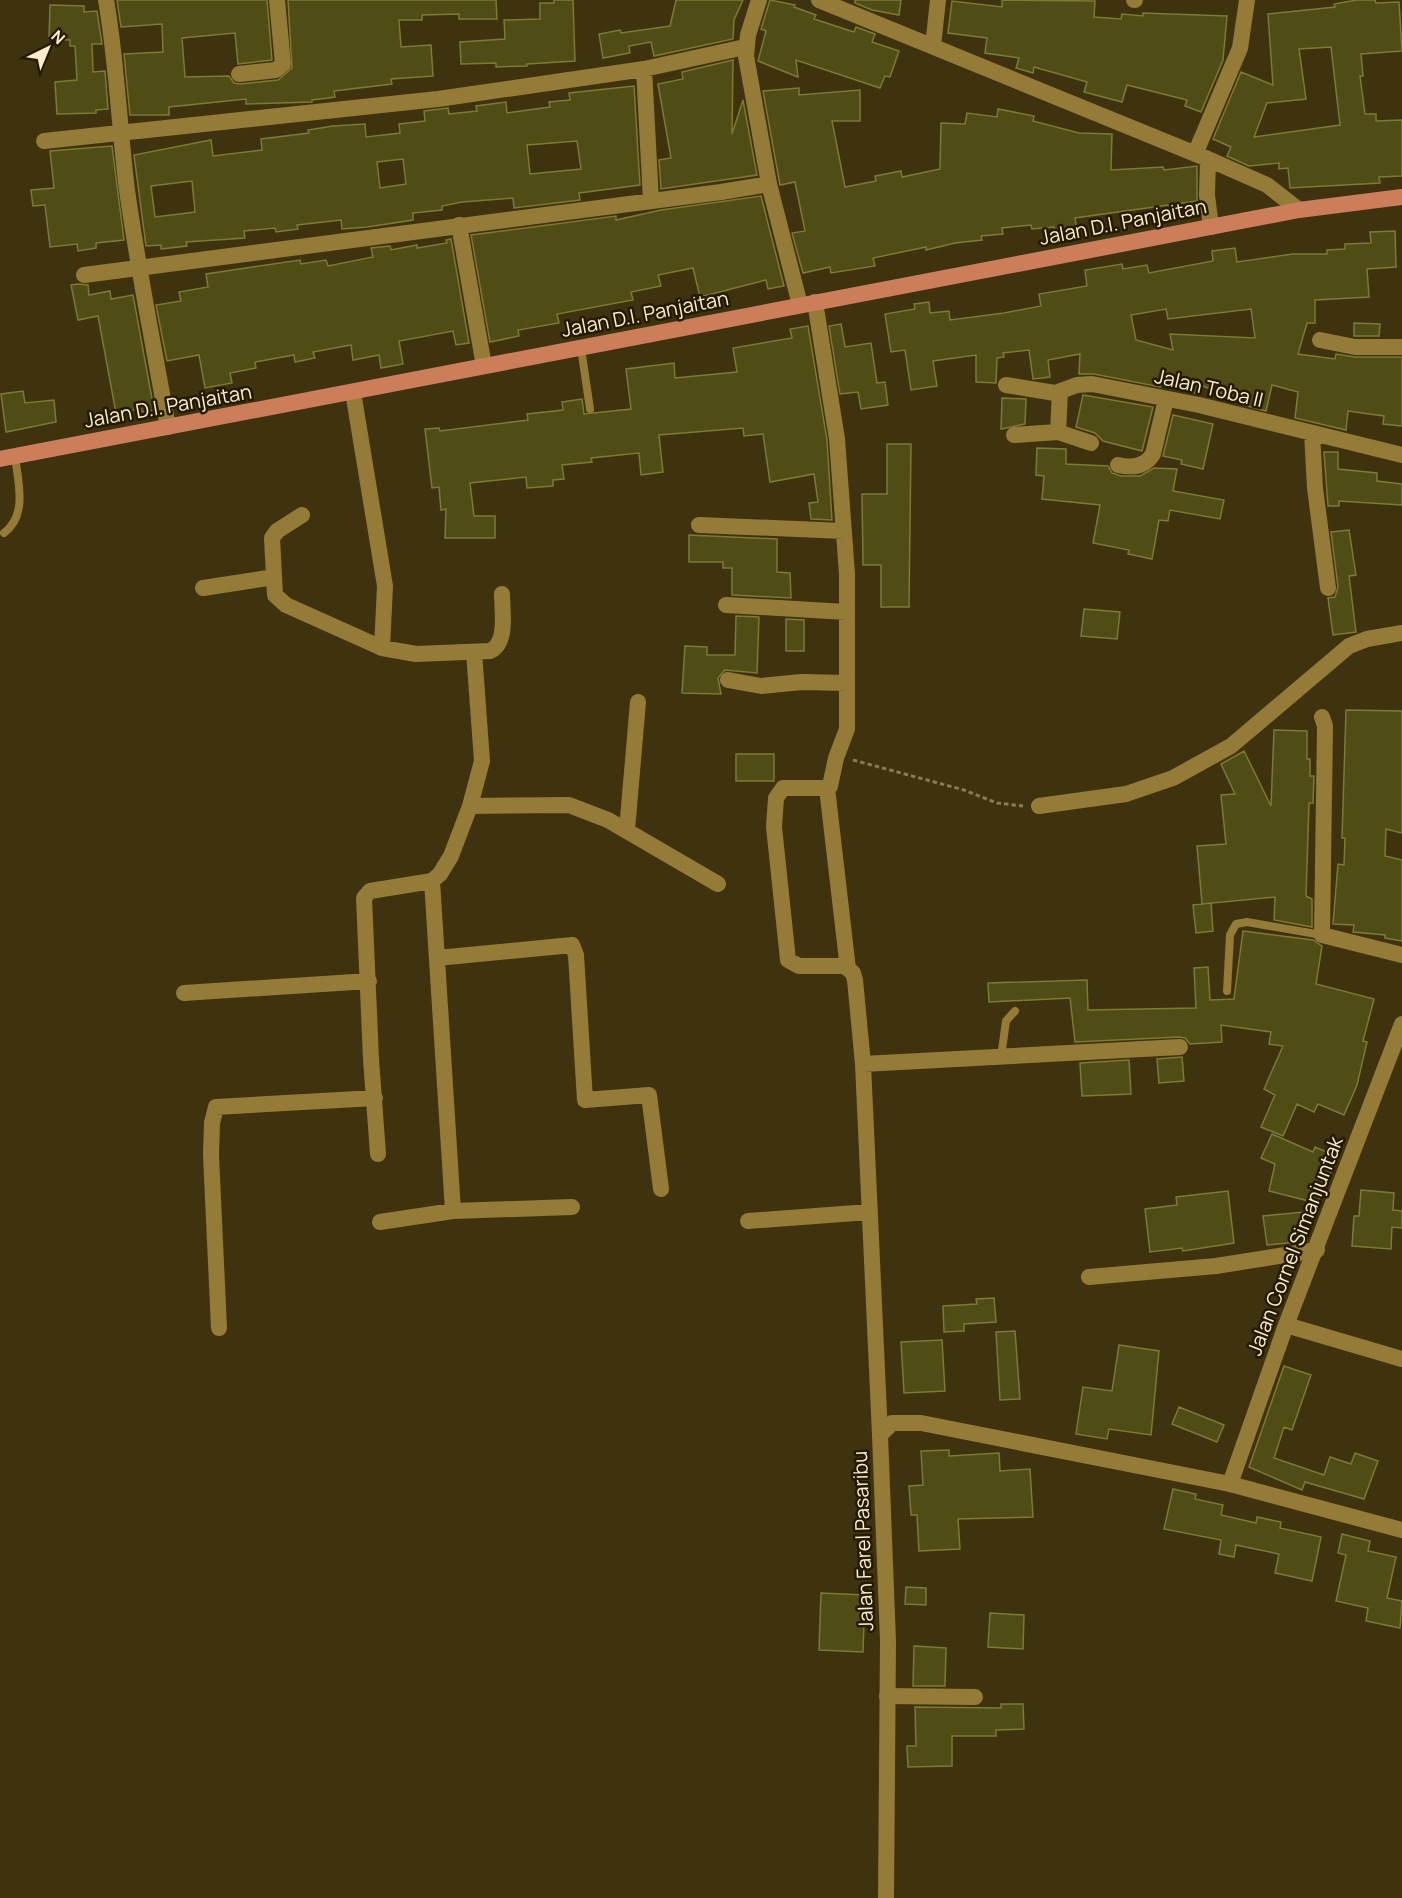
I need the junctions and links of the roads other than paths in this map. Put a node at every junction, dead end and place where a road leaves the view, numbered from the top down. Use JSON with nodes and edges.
{"nodes":[{"id":1,"x":106,"y":0,"type":"edge"},
{"id":2,"x":277,"y":0,"type":"edge"},
{"id":3,"x":759,"y":0,"type":"edge"},
{"id":4,"x":819,"y":0,"type":"edge"},
{"id":5,"x":938,"y":0,"type":"edge"},
{"id":6,"x":1247,"y":0,"type":"edge"},
{"id":7,"x":933,"y":46,"type":"junction"},
{"id":8,"x":746,"y":47,"type":"junction"},
{"id":9,"x":644,"y":69,"type":"junction"},
{"id":10,"x":239,"y":74,"type":"dead end"},
{"id":11,"x":120,"y":134,"type":"junction"},
{"id":12,"x":44,"y":141,"type":"dead end"},
{"id":13,"x":1201,"y":157,"type":"junction"},
{"id":14,"x":770,"y":184,"type":"junction"},
{"id":15,"x":1402,"y":197,"type":"edge"},
{"id":16,"x":651,"y":201,"type":"junction"},
{"id":17,"x":1299,"y":210,"type":"junction"},
{"id":18,"x":459,"y":225,"type":"junction"},
{"id":19,"x":1211,"y":227,"type":"junction"},
{"id":20,"x":138,"y":268,"type":"junction"},
{"id":21,"x":84,"y":275,"type":"dead end"},
{"id":22,"x":808,"y":304,"type":"junction"},
{"id":23,"x":1320,"y":340,"type":"dead end"},
{"id":24,"x":1402,"y":347,"type":"edge"},
{"id":25,"x":581,"y":348,"type":"junction"},
{"id":26,"x":484,"y":366,"type":"junction"},
{"id":27,"x":1006,"y":385,"type":"dead end"},
{"id":28,"x":353,"y":392,"type":"junction"},
{"id":29,"x":1060,"y":392,"type":"junction"},
{"id":30,"x":1166,"y":399,"type":"junction"},
{"id":31,"x":590,"y":409,"type":"dead end"},
{"id":32,"x":168,"y":427,"type":"junction"},
{"id":33,"x":1058,"y":432,"type":"junction"},
{"id":34,"x":1312,"y":433,"type":"junction"},
{"id":35,"x":1014,"y":435,"type":"dead end"},
{"id":36,"x":1091,"y":443,"type":"dead end"},
{"id":37,"x":1402,"y":455,"type":"edge"},
{"id":38,"x":8,"y":457,"type":"edge"},
{"id":39,"x":1118,"y":465,"type":"dead end"},
{"id":40,"x":302,"y":515,"type":"dead end"},
{"id":41,"x":699,"y":525,"type":"dead end"},
{"id":42,"x":844,"y":531,"type":"junction"},
{"id":43,"x":4,"y":533,"type":"dead end"},
{"id":44,"x":274,"y":577,"type":"junction"},
{"id":45,"x":203,"y":588,"type":"dead end"},
{"id":46,"x":1328,"y":588,"type":"dead end"},
{"id":47,"x":502,"y":594,"type":"dead end"},
{"id":48,"x":726,"y":605,"type":"dead end"},
{"id":49,"x":846,"y":612,"type":"junction"},
{"id":50,"x":1402,"y":633,"type":"edge"},
{"id":51,"x":382,"y":648,"type":"junction"},
{"id":52,"x":474,"y":652,"type":"junction"},
{"id":53,"x":728,"y":680,"type":"dead end"},
{"id":54,"x":847,"y":683,"type":"junction"},
{"id":55,"x":638,"y":702,"type":"dead end"},
{"id":56,"x":1322,"y":717,"type":"dead end"},
{"id":57,"x":827,"y":788,"type":"junction"},
{"id":58,"x":470,"y":806,"type":"junction"},
{"id":59,"x":1039,"y":806,"type":"road end"},
{"id":60,"x":627,"y":830,"type":"junction"},
{"id":61,"x":432,"y":880,"type":"junction"},
{"id":62,"x":718,"y":884,"type":"dead end"},
{"id":63,"x":1322,"y":935,"type":"junction"},
{"id":64,"x":1402,"y":955,"type":"edge"},
{"id":65,"x":437,"y":958,"type":"junction"},
{"id":66,"x":849,"y":969,"type":"junction"},
{"id":67,"x":369,"y":981,"type":"junction"},
{"id":68,"x":1227,"y":991,"type":"dead end"},
{"id":69,"x":184,"y":993,"type":"dead end"},
{"id":70,"x":1015,"y":1011,"type":"dead end"},
{"id":71,"x":1402,"y":1024,"type":"edge"},
{"id":72,"x":1180,"y":1047,"type":"dead end"},
{"id":73,"x":1001,"y":1057,"type":"junction"},
{"id":74,"x":863,"y":1064,"type":"junction"},
{"id":75,"x":375,"y":1098,"type":"junction"},
{"id":76,"x":378,"y":1154,"type":"dead end"},
{"id":77,"x":661,"y":1189,"type":"dead end"},
{"id":78,"x":572,"y":1207,"type":"dead end"},
{"id":79,"x":453,"y":1210,"type":"junction"},
{"id":80,"x":869,"y":1212,"type":"junction"},
{"id":81,"x":748,"y":1221,"type":"dead end"},
{"id":82,"x":380,"y":1222,"type":"dead end"},
{"id":83,"x":1317,"y":1250,"type":"junction"},
{"id":84,"x":1089,"y":1277,"type":"dead end"},
{"id":85,"x":1286,"y":1325,"type":"junction"},
{"id":86,"x":219,"y":1328,"type":"dead end"},
{"id":87,"x":1402,"y":1359,"type":"edge"},
{"id":88,"x":880,"y":1435,"type":"junction"},
{"id":89,"x":1230,"y":1484,"type":"junction"},
{"id":90,"x":1402,"y":1530,"type":"edge"},
{"id":91,"x":887,"y":1696,"type":"junction"},
{"id":92,"x":975,"y":1698,"type":"dead end"},
{"id":93,"x":886,"y":1898,"type":"edge"}],
"edges":[{"from":1,"to":11,"type":"street"},
{"from":2,"to":10,"type":"street"},
{"from":3,"to":8,"type":"street"},
{"from":4,"to":7,"type":"street"},
{"from":5,"to":7,"type":"street"},
{"from":6,"to":13,"type":"street"},
{"from":7,"to":13,"type":"street"},
{"from":8,"to":9,"type":"street"},
{"from":8,"to":14,"type":"street"},
{"from":9,"to":11,"type":"street"},
{"from":9,"to":16,"type":"street"},
{"from":11,"to":12,"type":"street"},
{"from":11,"to":20,"type":"street"},
{"from":13,"to":17,"type":"street"},
{"from":13,"to":19,"type":"street"},
{"from":14,"to":16,"type":"street"},
{"from":14,"to":22,"type":"street"},
{"from":15,"to":17,"type":"main road","name":"Jalan D.I. Panjaitan"},
{"from":16,"to":18,"type":"street"},
{"from":17,"to":19,"type":"main road","name":"Jalan D.I. Panjaitan"},
{"from":18,"to":20,"type":"street"},
{"from":18,"to":26,"type":"street"},
{"from":19,"to":22,"type":"main road","name":"Jalan D.I. Panjaitan"},
{"from":20,"to":21,"type":"street"},
{"from":20,"to":32,"type":"street"},
{"from":22,"to":25,"type":"main road","name":"Jalan D.I. Panjaitan"},
{"from":22,"to":42,"type":"street"},
{"from":23,"to":24,"type":"street"},
{"from":25,"to":26,"type":"main road","name":"Jalan D.I. Panjaitan"},
{"from":25,"to":31,"type":"lane"},
{"from":26,"to":28,"type":"main road","name":"Jalan D.I. Panjaitan"},
{"from":27,"to":29,"type":"street","name":"Jalan Toba II"},
{"from":28,"to":32,"type":"main road","name":"Jalan D.I. Panjaitan"},
{"from":28,"to":51,"type":"street"},
{"from":29,"to":30,"type":"street","name":"Jalan Toba II"},
{"from":29,"to":33,"type":"street"},
{"from":30,"to":34,"type":"street","name":"Jalan Toba II"},
{"from":30,"to":39,"type":"street"},
{"from":32,"to":38,"type":"main road","name":"Jalan D.I. Panjaitan"},
{"from":33,"to":35,"type":"street"},
{"from":33,"to":36,"type":"street"},
{"from":34,"to":37,"type":"street","name":"Jalan Toba II"},
{"from":34,"to":46,"type":"street"},
{"from":38,"to":43,"type":"lane"},
{"from":40,"to":44,"type":"street"},
{"from":41,"to":42,"type":"street"},
{"from":42,"to":49,"type":"street"},
{"from":44,"to":45,"type":"street"},
{"from":44,"to":51,"type":"street"},
{"from":47,"to":52,"type":"street"},
{"from":48,"to":49,"type":"street"},
{"from":49,"to":54,"type":"street"},
{"from":50,"to":59,"type":"street"},
{"from":51,"to":52,"type":"street"},
{"from":52,"to":58,"type":"street"},
{"from":53,"to":54,"type":"street"},
{"from":54,"to":57,"type":"street"},
{"from":55,"to":60,"type":"street"},
{"from":56,"to":63,"type":"street"},
{"from":57,"to":66,"type":"street"},
{"from":57,"to":66,"type":"street"},
{"from":58,"to":60,"type":"street"},
{"from":58,"to":61,"type":"street"},
{"from":60,"to":62,"type":"street"},
{"from":61,"to":65,"type":"street"},
{"from":61,"to":67,"type":"street"},
{"from":63,"to":64,"type":"street"},
{"from":63,"to":68,"type":"lane"},
{"from":65,"to":77,"type":"street"},
{"from":65,"to":79,"type":"street"},
{"from":66,"to":74,"type":"street"},
{"from":67,"to":69,"type":"street"},
{"from":67,"to":75,"type":"street"},
{"from":70,"to":73,"type":"lane"},
{"from":71,"to":83,"type":"street","name":"Jalan Cornel Simanjuntak"},
{"from":72,"to":73,"type":"street"},
{"from":73,"to":74,"type":"street"},
{"from":74,"to":80,"type":"street"},
{"from":75,"to":76,"type":"street"},
{"from":75,"to":86,"type":"street"},
{"from":78,"to":79,"type":"street"},
{"from":79,"to":82,"type":"street"},
{"from":80,"to":81,"type":"street"},
{"from":80,"to":88,"type":"street"},
{"from":83,"to":84,"type":"street"},
{"from":83,"to":85,"type":"street","name":"Jalan Cornel Simanjuntak"},
{"from":85,"to":87,"type":"street"},
{"from":85,"to":89,"type":"street","name":"Jalan Cornel Simanjuntak"},
{"from":88,"to":89,"type":"street","name":"Jalan Farel Pasaribu"},
{"from":88,"to":91,"type":"street","name":"Jalan Farel Pasaribu"},
{"from":89,"to":90,"type":"street","name":"Jalan Farel Pasaribu"},
{"from":91,"to":92,"type":"street"},
{"from":91,"to":93,"type":"street","name":"Jalan Farel Pasaribu"}]}
